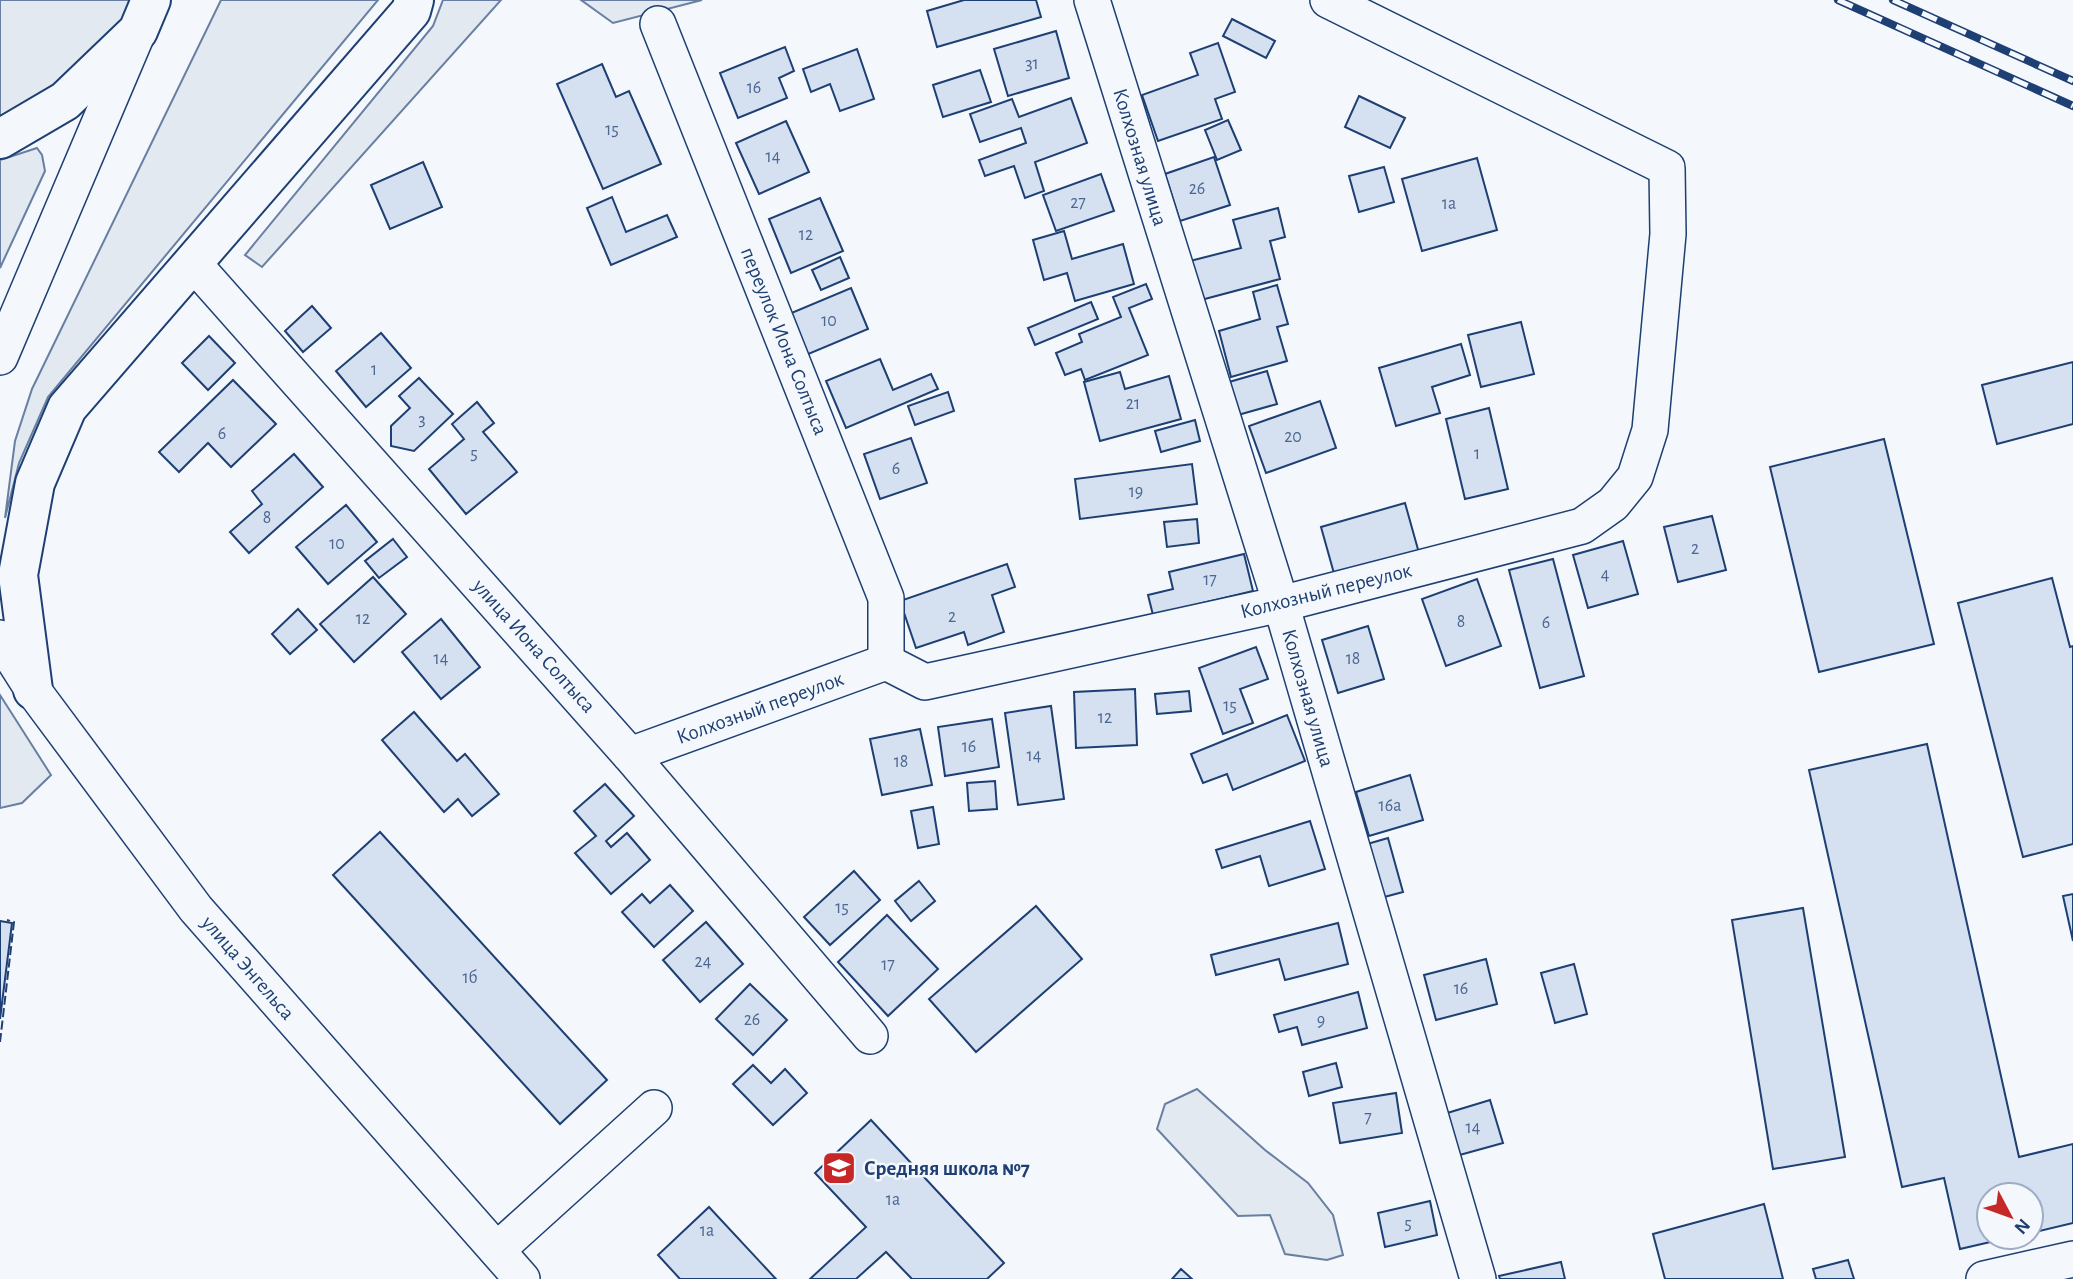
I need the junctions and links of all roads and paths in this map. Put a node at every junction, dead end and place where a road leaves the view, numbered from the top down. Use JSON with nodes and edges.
{"nodes":[{"id":1,"x":414,"y":0,"type":"edge"},
{"id":2,"x":1092,"y":0,"type":"edge"},
{"id":3,"x":1328,"y":0,"type":"edge"},
{"id":4,"x":144,"y":16,"type":"edge"},
{"id":5,"x":658,"y":24,"type":"dead end"},
{"id":6,"x":0,"y":139,"type":"edge"},
{"id":7,"x":192,"y":262,"type":"junction"},
{"id":8,"x":0,"y":357,"type":"edge"},
{"id":9,"x":1281,"y":604,"type":"junction"},
{"id":10,"x":0,"y":638,"type":"edge"},
{"id":11,"x":886,"y":662,"type":"junction"},
{"id":12,"x":33,"y":690,"type":"junction"},
{"id":13,"x":630,"y":755,"type":"junction"},
{"id":14,"x":870,"y":1036,"type":"dead end"},
{"id":15,"x":654,"y":1108,"type":"dead end"},
{"id":16,"x":497,"y":1250,"type":"junction"},
{"id":17,"x":2073,"y":1259,"type":"edge"},
{"id":18,"x":522,"y":1279,"type":"edge"},
{"id":19,"x":1478,"y":1279,"type":"edge"},
{"id":20,"x":1984,"y":1279,"type":"edge"}],
"edges":[{"from":1,"to":7,"type":"main road"},
{"from":2,"to":9,"type":"street","name":"Колхозная улица"},
{"from":3,"to":9,"type":"street","name":"Колхозный переулок"},
{"from":4,"to":6,"type":"main road"},
{"from":4,"to":8,"type":"street"},
{"from":5,"to":11,"type":"street","name":"переулок Иона Солтыса"},
{"from":7,"to":12,"type":"main road"},
{"from":7,"to":13,"type":"street","name":"улица Иона Солтыса"},
{"from":9,"to":11,"type":"street","name":"Колхозный переулок"},
{"from":9,"to":19,"type":"street","name":"Колхозная улица"},
{"from":10,"to":12,"type":"street","name":"улица Энгельса"},
{"from":11,"to":13,"type":"street","name":"Колхозный переулок"},
{"from":12,"to":16,"type":"street","name":"улица Энгельса"},
{"from":13,"to":14,"type":"street","name":"улица Иона Солтыса"},
{"from":15,"to":16,"type":"street"},
{"from":16,"to":18,"type":"street","name":"улица Энгельса"},
{"from":17,"to":20,"type":"street"}]}
